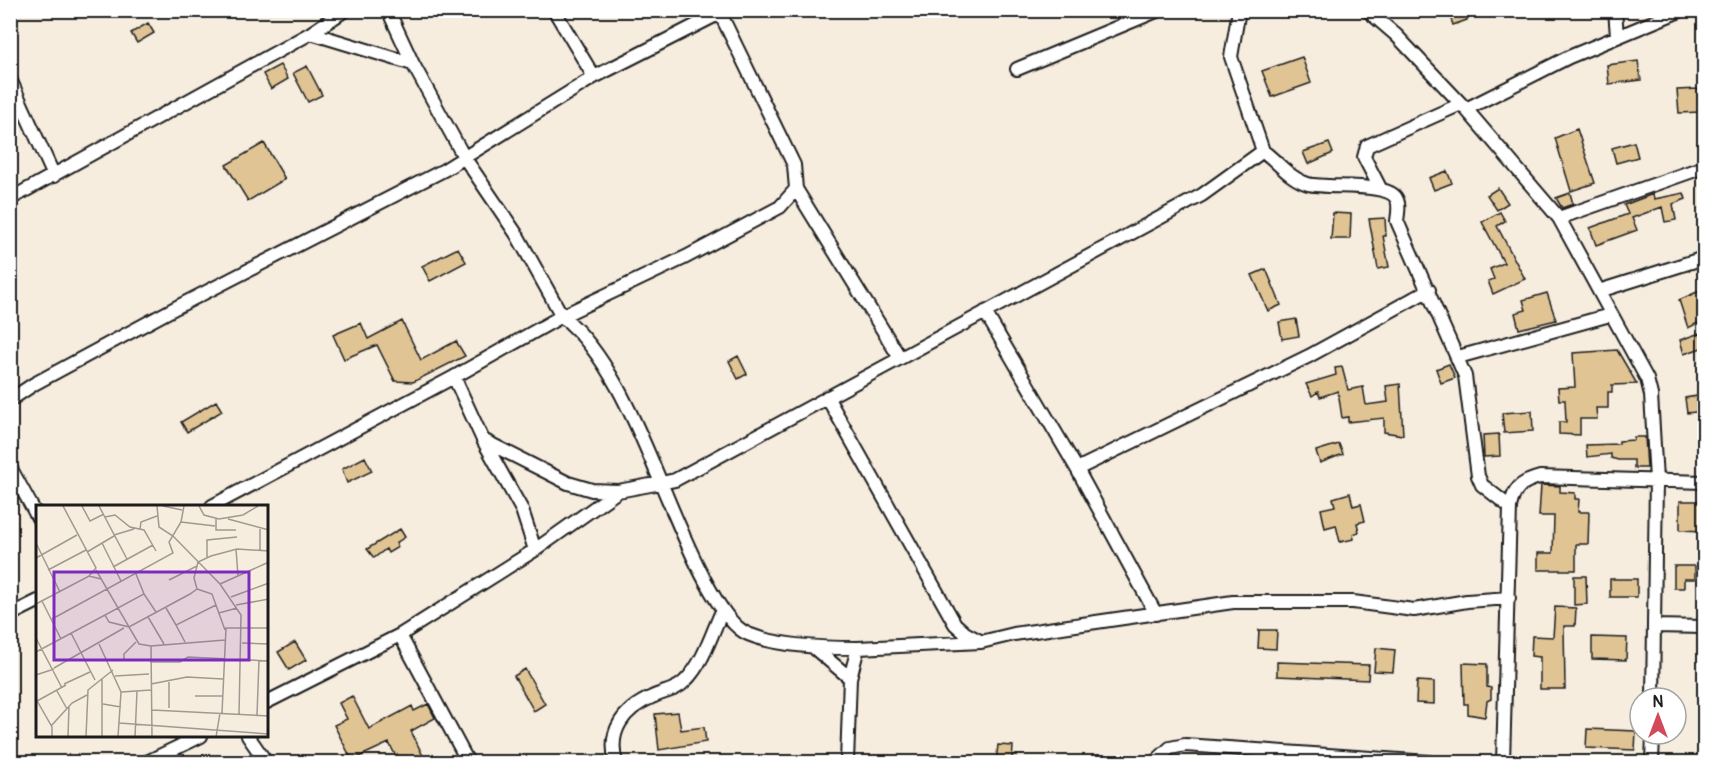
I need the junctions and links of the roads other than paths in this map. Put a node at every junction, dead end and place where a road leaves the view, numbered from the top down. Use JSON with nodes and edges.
{"nodes":[{"id":1,"x":345,"y":10,"type":"edge"},
{"id":2,"x":388,"y":10,"type":"edge"},
{"id":3,"x":554,"y":10,"type":"edge"},
{"id":4,"x":1159,"y":10,"type":"edge"},
{"id":5,"x":1239,"y":10,"type":"edge"},
{"id":6,"x":1366,"y":10,"type":"edge"},
{"id":7,"x":1615,"y":10,"type":"edge"},
{"id":8,"x":1682,"y":10,"type":"edge"},
{"id":9,"x":723,"y":12,"type":"edge"},
{"id":10,"x":311,"y":33,"type":"junction"},
{"id":11,"x":1617,"y":36,"type":"junction"},
{"id":12,"x":413,"y":64,"type":"junction"},
{"id":13,"x":1017,"y":69,"type":"dead end"},
{"id":14,"x":594,"y":77,"type":"junction"},
{"id":15,"x":10,"y":79,"type":"edge"},
{"id":16,"x":1463,"y":106,"type":"junction"},
{"id":17,"x":1263,"y":151,"type":"junction"},
{"id":18,"x":464,"y":157,"type":"junction"},
{"id":19,"x":1704,"y":167,"type":"edge"},
{"id":20,"x":54,"y":176,"type":"junction"},
{"id":21,"x":1380,"y":188,"type":"junction"},
{"id":22,"x":796,"y":189,"type":"junction"},
{"id":23,"x":10,"y":199,"type":"edge"},
{"id":24,"x":1559,"y":218,"type":"junction"},
{"id":25,"x":1704,"y":258,"type":"edge"},
{"id":26,"x":1429,"y":290,"type":"junction"},
{"id":27,"x":1599,"y":291,"type":"junction"},
{"id":28,"x":985,"y":312,"type":"junction"},
{"id":29,"x":1610,"y":315,"type":"junction"},
{"id":30,"x":562,"y":316,"type":"junction"},
{"id":31,"x":1458,"y":357,"type":"junction"},
{"id":32,"x":900,"y":358,"type":"junction"},
{"id":33,"x":454,"y":377,"type":"junction"},
{"id":34,"x":827,"y":397,"type":"junction"},
{"id":35,"x":10,"y":400,"type":"edge"},
{"id":36,"x":483,"y":440,"type":"junction"},
{"id":37,"x":10,"y":467,"type":"edge"},
{"id":38,"x":1077,"y":469,"type":"junction"},
{"id":39,"x":1656,"y":480,"type":"junction"},
{"id":40,"x":1704,"y":482,"type":"edge"},
{"id":41,"x":662,"y":483,"type":"junction"},
{"id":42,"x":618,"y":491,"type":"junction"},
{"id":43,"x":214,"y":505,"type":"edge"},
{"id":44,"x":1509,"y":507,"type":"junction"},
{"id":45,"x":36,"y":514,"type":"edge"},
{"id":46,"x":535,"y":550,"type":"junction"},
{"id":47,"x":1509,"y":598,"type":"junction"},
{"id":48,"x":36,"y":602,"type":"edge"},
{"id":49,"x":723,"y":611,"type":"junction"},
{"id":50,"x":1156,"y":614,"type":"junction"},
{"id":51,"x":10,"y":615,"type":"edge"},
{"id":52,"x":955,"y":624,"type":"junction"},
{"id":53,"x":1654,"y":626,"type":"junction"},
{"id":54,"x":1704,"y":627,"type":"edge"},
{"id":55,"x":400,"y":635,"type":"junction"},
{"id":56,"x":981,"y":642,"type":"junction"},
{"id":57,"x":945,"y":644,"type":"junction"},
{"id":58,"x":813,"y":647,"type":"junction"},
{"id":59,"x":858,"y":648,"type":"junction"},
{"id":60,"x":850,"y":678,"type":"junction"},
{"id":61,"x":1653,"y":686,"type":"edge"},
{"id":62,"x":268,"y":701,"type":"edge"},
{"id":63,"x":197,"y":737,"type":"edge"},
{"id":64,"x":249,"y":737,"type":"edge"},
{"id":65,"x":1653,"y":746,"type":"edge"},
{"id":66,"x":147,"y":762,"type":"edge"},
{"id":67,"x":266,"y":762,"type":"edge"},
{"id":68,"x":468,"y":762,"type":"edge"},
{"id":69,"x":616,"y":762,"type":"edge"},
{"id":70,"x":847,"y":762,"type":"edge"},
{"id":71,"x":1155,"y":762,"type":"edge"},
{"id":72,"x":1429,"y":762,"type":"edge"},
{"id":73,"x":1503,"y":762,"type":"edge"},
{"id":74,"x":1652,"y":762,"type":"edge"}],
"edges":[{"from":1,"to":10,"type":"street"},
{"from":2,"to":12,"type":"street"},
{"from":3,"to":14,"type":"street"},
{"from":4,"to":13,"type":"street"},
{"from":5,"to":17,"type":"street"},
{"from":6,"to":16,"type":"street"},
{"from":7,"to":11,"type":"street"},
{"from":8,"to":11,"type":"street"},
{"from":9,"to":14,"type":"street"},
{"from":9,"to":22,"type":"street"},
{"from":10,"to":12,"type":"street"},
{"from":10,"to":20,"type":"street"},
{"from":11,"to":16,"type":"street"},
{"from":12,"to":18,"type":"street"},
{"from":14,"to":18,"type":"street"},
{"from":15,"to":20,"type":"street"},
{"from":16,"to":21,"type":"street"},
{"from":16,"to":24,"type":"street"},
{"from":17,"to":21,"type":"street"},
{"from":17,"to":28,"type":"street"},
{"from":18,"to":30,"type":"street"},
{"from":18,"to":35,"type":"street"},
{"from":19,"to":24,"type":"street"},
{"from":20,"to":23,"type":"street"},
{"from":21,"to":26,"type":"street"},
{"from":22,"to":30,"type":"street"},
{"from":22,"to":32,"type":"street"},
{"from":24,"to":27,"type":"street"},
{"from":25,"to":27,"type":"street"},
{"from":26,"to":31,"type":"street"},
{"from":26,"to":38,"type":"street"},
{"from":27,"to":29,"type":"street"},
{"from":28,"to":32,"type":"street"},
{"from":28,"to":38,"type":"street"},
{"from":29,"to":31,"type":"street"},
{"from":29,"to":39,"type":"street"},
{"from":30,"to":33,"type":"street"},
{"from":30,"to":41,"type":"street"},
{"from":31,"to":44,"type":"street"},
{"from":32,"to":34,"type":"street"},
{"from":33,"to":36,"type":"street"},
{"from":33,"to":43,"type":"street"},
{"from":34,"to":41,"type":"street"},
{"from":34,"to":52,"type":"street"},
{"from":36,"to":42,"type":"street"},
{"from":36,"to":46,"type":"street"},
{"from":37,"to":45,"type":"street"},
{"from":38,"to":50,"type":"street"},
{"from":39,"to":40,"type":"street"},
{"from":39,"to":44,"type":"street"},
{"from":39,"to":53,"type":"street"},
{"from":41,"to":42,"type":"street"},
{"from":41,"to":49,"type":"street"},
{"from":42,"to":46,"type":"street"},
{"from":44,"to":47,"type":"street"},
{"from":46,"to":55,"type":"street"},
{"from":47,"to":50,"type":"street"},
{"from":47,"to":73,"type":"street"},
{"from":48,"to":51,"type":"street"},
{"from":49,"to":58,"type":"street"},
{"from":49,"to":69,"type":"street"},
{"from":50,"to":56,"type":"street"},
{"from":52,"to":56,"type":"street"},
{"from":52,"to":57,"type":"street"},
{"from":53,"to":54,"type":"street"},
{"from":53,"to":61,"type":"street"},
{"from":55,"to":62,"type":"street"},
{"from":55,"to":68,"type":"street"},
{"from":56,"to":57,"type":"street"},
{"from":57,"to":59,"type":"street"},
{"from":58,"to":59,"type":"street"},
{"from":58,"to":60,"type":"street"},
{"from":59,"to":60,"type":"street"},
{"from":60,"to":70,"type":"street"},
{"from":63,"to":66,"type":"street"},
{"from":64,"to":67,"type":"street"},
{"from":65,"to":74,"type":"street"},
{"from":71,"to":72,"type":"street"}]}
